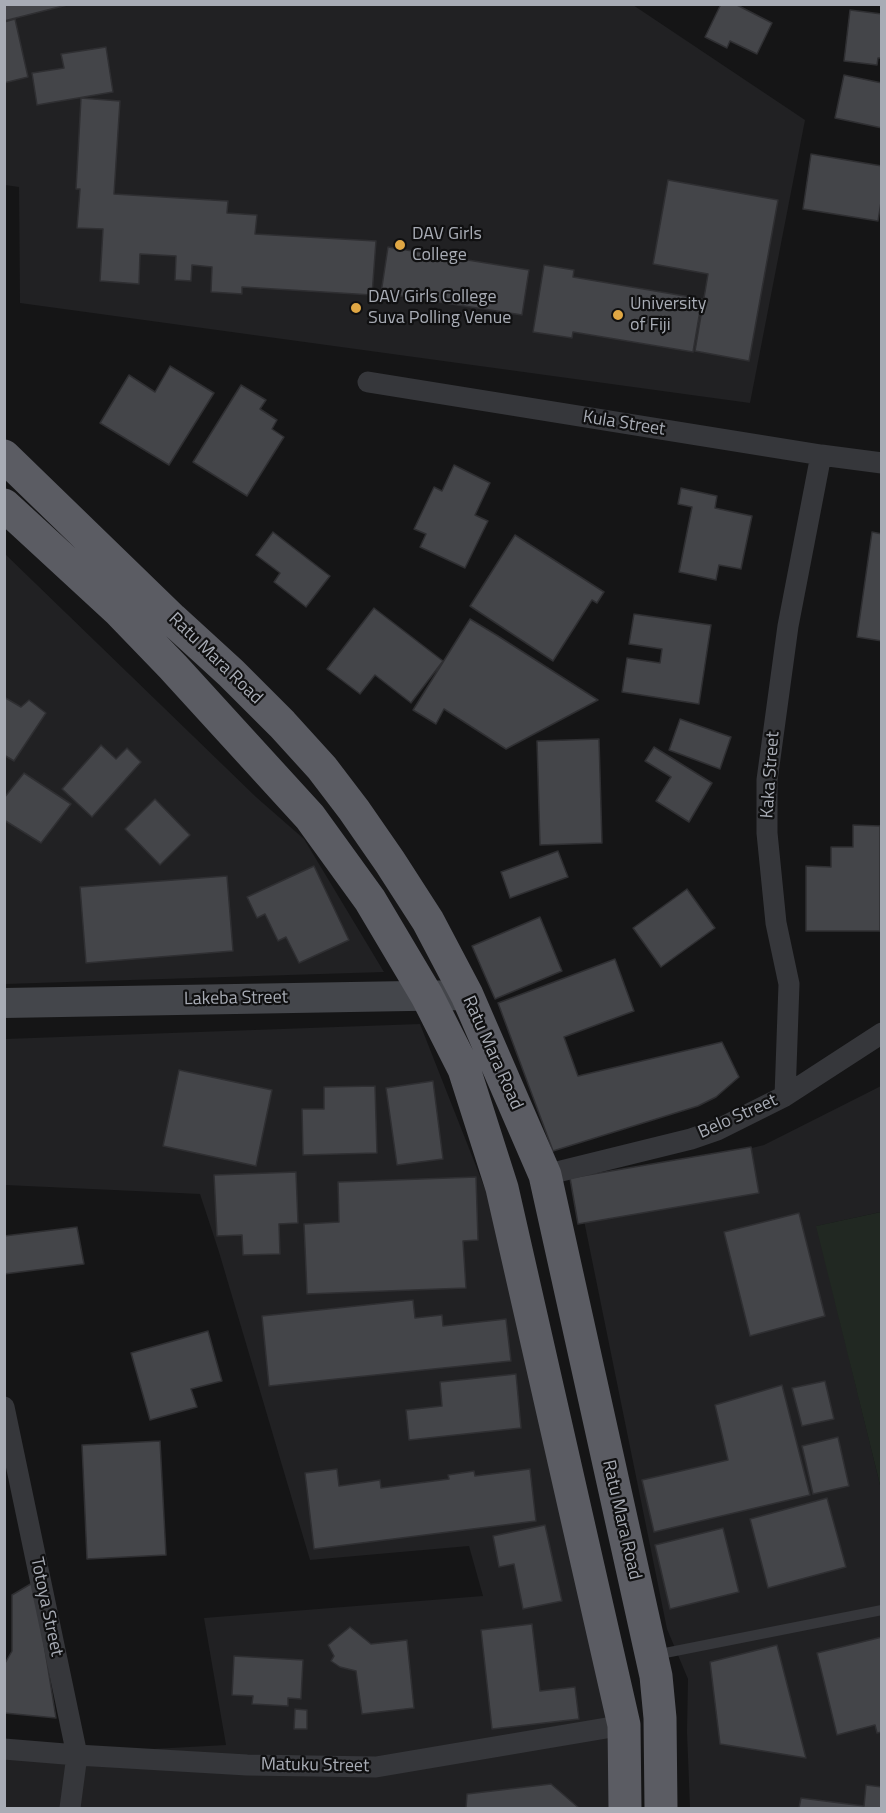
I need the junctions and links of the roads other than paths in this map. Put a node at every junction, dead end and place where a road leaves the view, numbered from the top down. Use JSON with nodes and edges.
{"nodes":[{"id":1,"x":368,"y":382,"type":"dead end"},
{"id":2,"x":4,"y":456,"type":"edge"},
{"id":3,"x":820,"y":456,"type":"junction"},
{"id":4,"x":882,"y":463,"type":"edge"},
{"id":5,"x":4,"y":505,"type":"edge"},
{"id":6,"x":467,"y":995,"type":"junction"},
{"id":7,"x":427,"y":996,"type":"junction"},
{"id":8,"x":4,"y":1004,"type":"edge"},
{"id":9,"x":882,"y":1034,"type":"edge"},
{"id":10,"x":785,"y":1096,"type":"junction"},
{"id":11,"x":545,"y":1175,"type":"junction"},
{"id":12,"x":502,"y":1188,"type":"junction"},
{"id":13,"x":4,"y":1407,"type":"edge"},
{"id":14,"x":882,"y":1610,"type":"edge"},
{"id":15,"x":652,"y":1656,"type":"junction"},
{"id":16,"x":624,"y":1725,"type":"junction"},
{"id":17,"x":4,"y":1749,"type":"edge"},
{"id":18,"x":77,"y":1755,"type":"junction"},
{"id":19,"x":70,"y":1809,"type":"edge"},
{"id":20,"x":625,"y":1809,"type":"edge"},
{"id":21,"x":661,"y":1809,"type":"edge"}],
"edges":[{"from":1,"to":3,"type":"street","name":"Kula Street"},
{"from":2,"to":6,"type":"highway","name":"Ratu Mara Road"},
{"from":3,"to":4,"type":"street","name":"Kula Street"},
{"from":3,"to":10,"type":"street","name":"Kaka Street"},
{"from":5,"to":7,"type":"highway","name":"Ratu Mara Road"},
{"from":6,"to":7,"type":"main road","name":"Lakeba Street"},
{"from":6,"to":11,"type":"highway","name":"Ratu Mara Road"},
{"from":7,"to":8,"type":"main road","name":"Lakeba Street"},
{"from":7,"to":12,"type":"highway","name":"Ratu Mara Road"},
{"from":9,"to":10,"type":"street","name":"Belo Street"},
{"from":10,"to":11,"type":"street","name":"Belo Street"},
{"from":11,"to":12,"type":"highway"},
{"from":11,"to":15,"type":"highway","name":"Ratu Mara Road"},
{"from":12,"to":16,"type":"highway","name":"Ratu Mara Road"},
{"from":13,"to":18,"type":"street","name":"Totoya Street"},
{"from":14,"to":15,"type":"lane"},
{"from":15,"to":21,"type":"highway","name":"Ratu Mara Road"},
{"from":16,"to":18,"type":"street","name":"Matuku Street"},
{"from":16,"to":20,"type":"highway","name":"Ratu Mara Road"},
{"from":17,"to":18,"type":"street","name":"Matuku Street"},
{"from":18,"to":19,"type":"street","name":"Totoya Street"}]}
